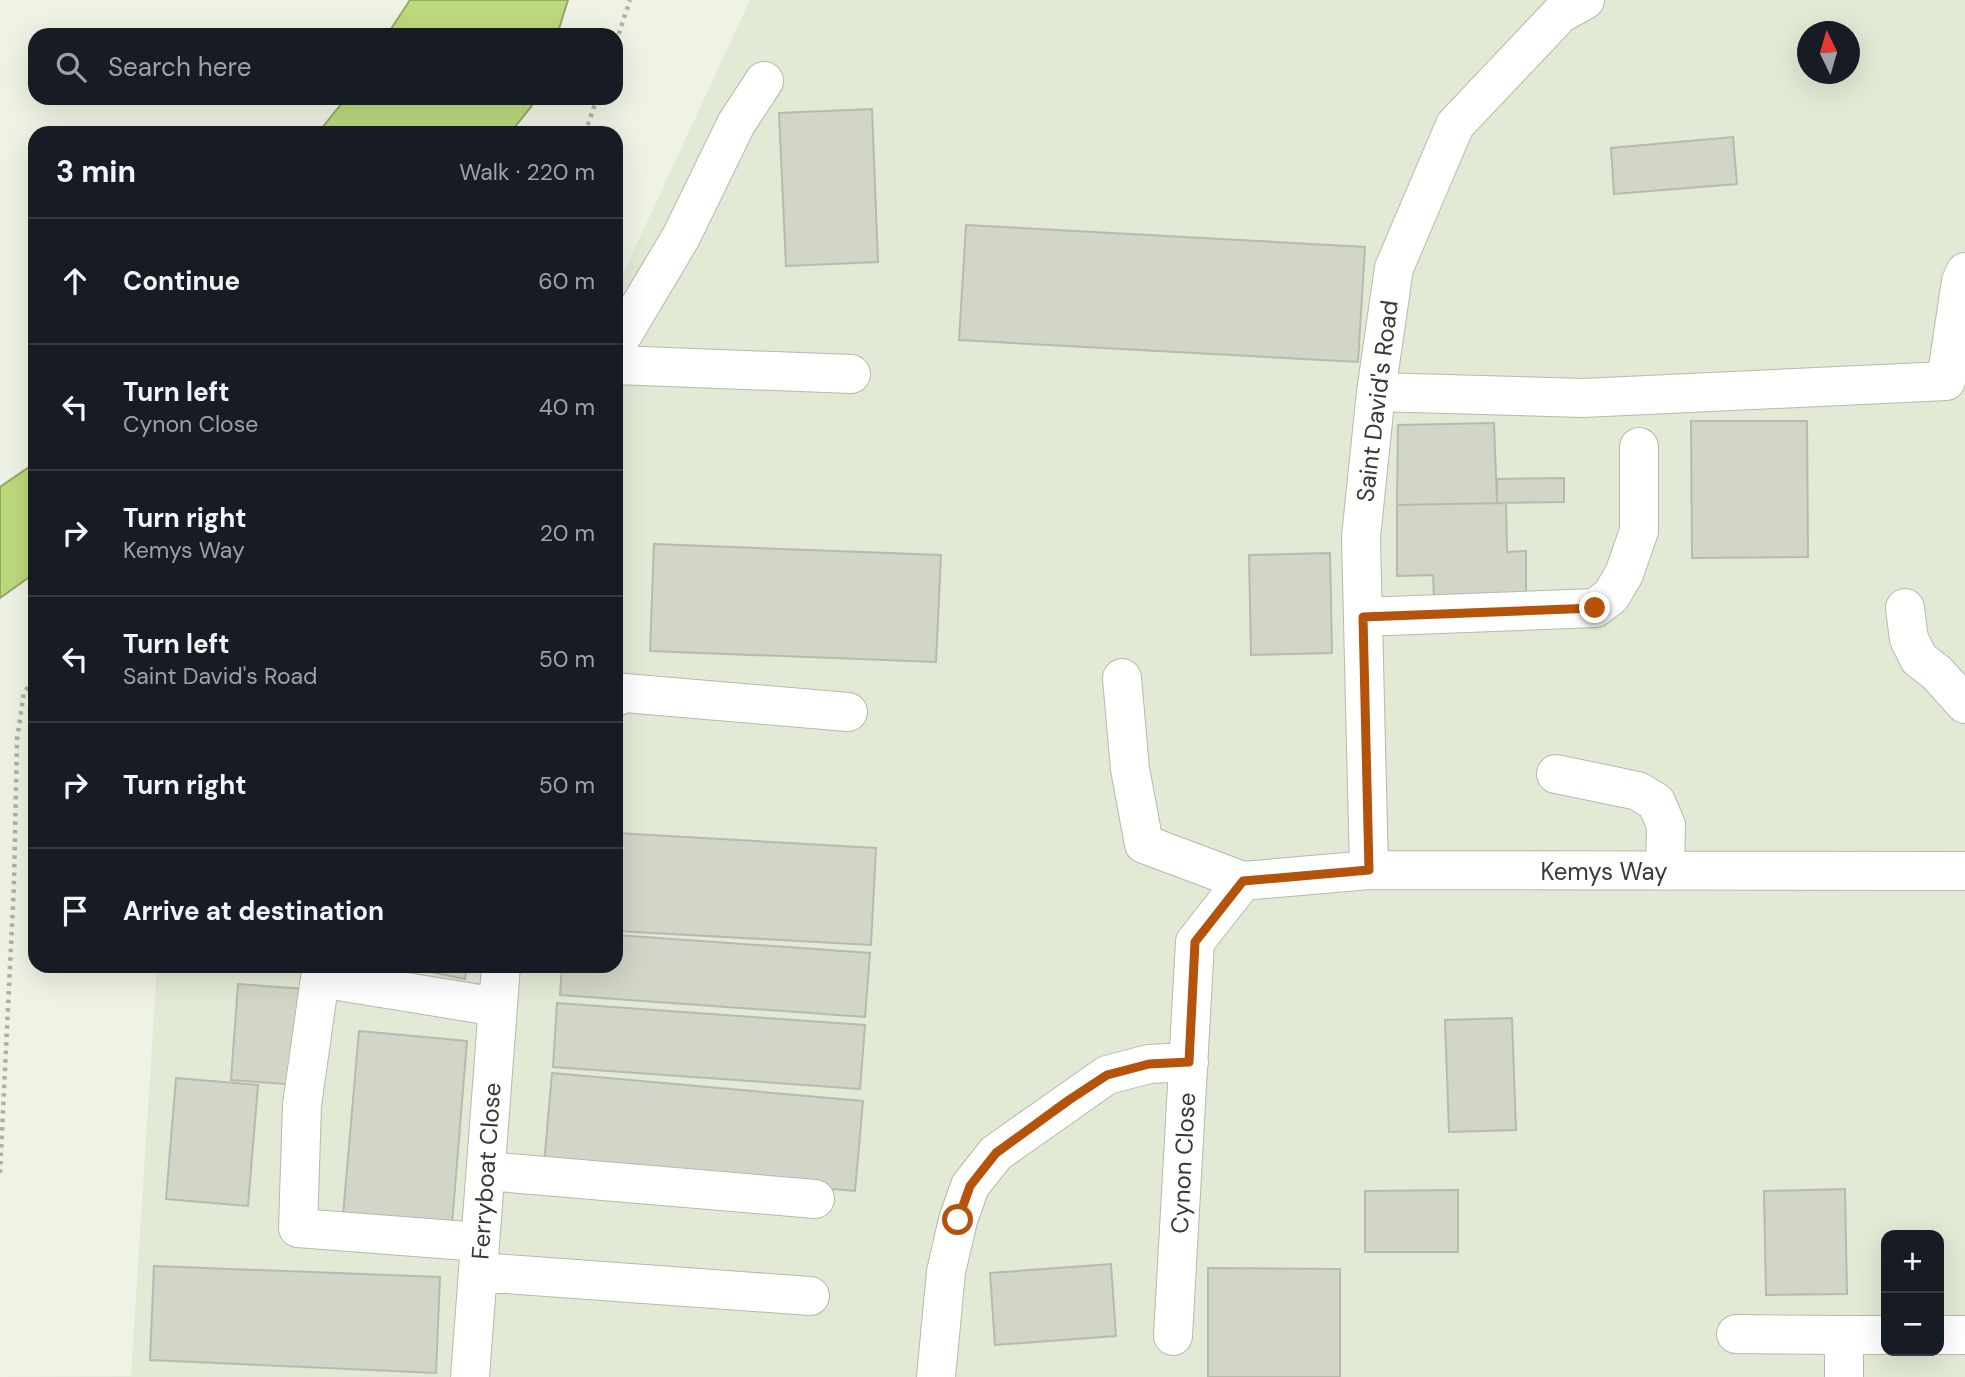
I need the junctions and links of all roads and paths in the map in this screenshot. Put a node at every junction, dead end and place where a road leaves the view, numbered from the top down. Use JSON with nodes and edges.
{"nodes":[{"id":1,"x":631,"y":0,"type":"edge"},
{"id":2,"x":1564,"y":5,"type":"edge"},
{"id":3,"x":621,"y":28,"type":"edge"},
{"id":4,"x":764,"y":81,"type":"dead end"},
{"id":5,"x":595,"y":105,"type":"edge"},
{"id":6,"x":587,"y":126,"type":"edge"},
{"id":7,"x":1965,"y":272,"type":"edge"},
{"id":8,"x":623,"y":334,"type":"edge"},
{"id":9,"x":623,"y":365,"type":"edge"},
{"id":10,"x":851,"y":374,"type":"dead end"},
{"id":11,"x":1376,"y":392,"type":"junction"},
{"id":12,"x":1639,"y":447,"type":"dead end"},
{"id":13,"x":1905,"y":608,"type":"dead end"},
{"id":14,"x":1363,"y":617,"type":"junction"},
{"id":15,"x":1122,"y":678,"type":"dead end"},
{"id":16,"x":28,"y":687,"type":"edge"},
{"id":17,"x":623,"y":694,"type":"edge"},
{"id":18,"x":1965,"y":704,"type":"edge"},
{"id":19,"x":848,"y":712,"type":"dead end"},
{"id":20,"x":1556,"y":774,"type":"dead end"},
{"id":21,"x":1369,"y":870,"type":"junction"},
{"id":22,"x":1665,"y":871,"type":"junction"},
{"id":23,"x":1965,"y":871,"type":"edge"},
{"id":24,"x":1243,"y":881,"type":"junction"},
{"id":25,"x":500,"y":973,"type":"edge"},
{"id":26,"x":498,"y":1007,"type":"junction"},
{"id":27,"x":1189,"y":1062,"type":"junction"},
{"id":28,"x":486,"y":1171,"type":"junction"},
{"id":29,"x":0,"y":1173,"type":"edge"},
{"id":30,"x":815,"y":1199,"type":"dead end"},
{"id":31,"x":479,"y":1257,"type":"junction"},
{"id":32,"x":810,"y":1296,"type":"dead end"},
{"id":33,"x":1737,"y":1334,"type":"dead end"},
{"id":34,"x":1844,"y":1335,"type":"junction"},
{"id":35,"x":1881,"y":1335,"type":"edge"},
{"id":36,"x":1944,"y":1335,"type":"edge"},
{"id":37,"x":1965,"y":1335,"type":"edge"},
{"id":38,"x":1173,"y":1336,"type":"dead end"},
{"id":39,"x":470,"y":1377,"type":"edge"},
{"id":40,"x":936,"y":1377,"type":"edge"},
{"id":41,"x":1843,"y":1377,"type":"edge"}],
"edges":[{"from":1,"to":3,"type":"path"},
{"from":2,"to":11,"type":"street","name":"Saint David's Road"},
{"from":4,"to":8,"type":"street"},
{"from":5,"to":6,"type":"path"},
{"from":7,"to":11,"type":"street"},
{"from":9,"to":10,"type":"street"},
{"from":11,"to":14,"type":"street","name":"Saint David's Road"},
{"from":12,"to":14,"type":"street"},
{"from":13,"to":18,"type":"street"},
{"from":14,"to":21,"type":"street","name":"Saint David's Road"},
{"from":15,"to":24,"type":"street"},
{"from":16,"to":29,"type":"path"},
{"from":17,"to":19,"type":"street"},
{"from":20,"to":22,"type":"street"},
{"from":21,"to":22,"type":"street","name":"Kemys Way"},
{"from":21,"to":24,"type":"street","name":"Kemys Way"},
{"from":22,"to":23,"type":"street","name":"Kemys Way"},
{"from":24,"to":27,"type":"street","name":"Cynon Close"},
{"from":25,"to":26,"type":"street","name":"Ferryboat Close"},
{"from":26,"to":28,"type":"street","name":"Ferryboat Close"},
{"from":26,"to":31,"type":"street"},
{"from":27,"to":38,"type":"street","name":"Cynon Close"},
{"from":27,"to":40,"type":"street"},
{"from":28,"to":30,"type":"street"},
{"from":28,"to":31,"type":"street","name":"Ferryboat Close"},
{"from":31,"to":32,"type":"street"},
{"from":31,"to":39,"type":"street","name":"Ferryboat Close"},
{"from":33,"to":34,"type":"street"},
{"from":34,"to":35,"type":"street"},
{"from":34,"to":41,"type":"street"},
{"from":36,"to":37,"type":"street"}]}
